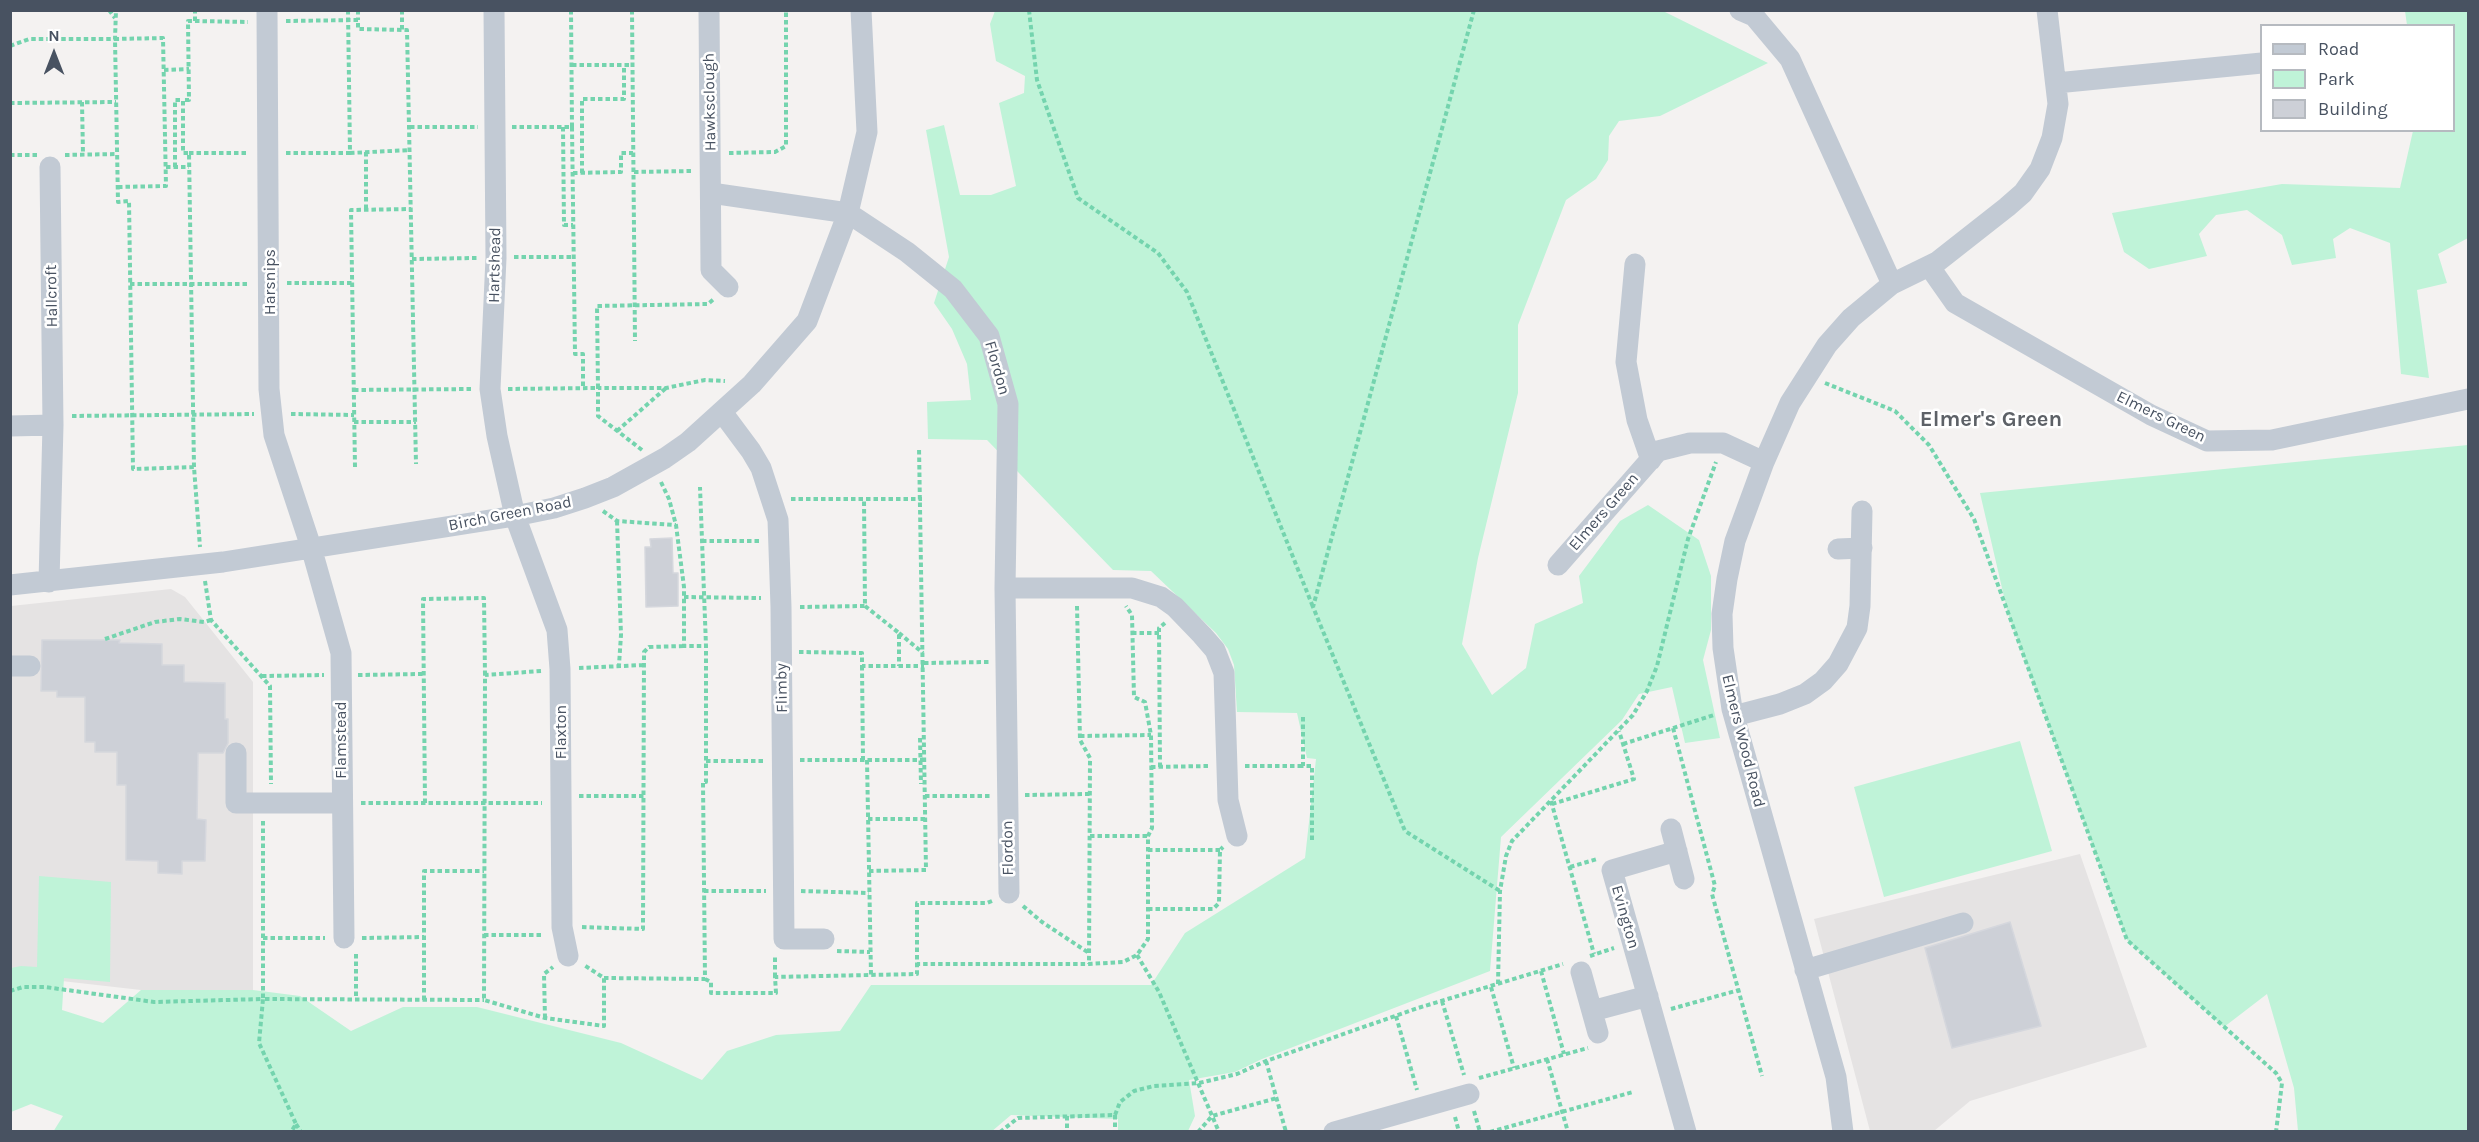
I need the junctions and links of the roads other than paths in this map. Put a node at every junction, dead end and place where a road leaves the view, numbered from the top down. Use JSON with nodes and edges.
{"nodes":[{"id":1,"x":494,"y":10,"type":"edge"},
{"id":2,"x":709,"y":10,"type":"edge"},
{"id":3,"x":861,"y":10,"type":"edge"},
{"id":4,"x":1740,"y":10,"type":"edge"},
{"id":5,"x":2047,"y":10,"type":"edge"},
{"id":6,"x":268,"y":16,"type":"edge"},
{"id":7,"x":2260,"y":63,"type":"edge"},
{"id":8,"x":2056,"y":82,"type":"junction"},
{"id":9,"x":50,"y":167,"type":"dead end"},
{"id":10,"x":711,"y":193,"type":"junction"},
{"id":11,"x":848,"y":213,"type":"junction"},
{"id":12,"x":1635,"y":264,"type":"dead end"},
{"id":13,"x":1929,"y":266,"type":"junction"},
{"id":14,"x":1892,"y":284,"type":"junction"},
{"id":15,"x":728,"y":287,"type":"road end"},
{"id":16,"x":2469,"y":399,"type":"edge"},
{"id":17,"x":722,"y":412,"type":"junction"},
{"id":18,"x":53,"y":421,"type":"junction"},
{"id":19,"x":10,"y":426,"type":"edge"},
{"id":20,"x":1651,"y":460,"type":"junction"},
{"id":21,"x":1764,"y":462,"type":"junction"},
{"id":22,"x":1862,"y":511,"type":"dead end"},
{"id":23,"x":515,"y":516,"type":"junction"},
{"id":24,"x":311,"y":547,"type":"junction"},
{"id":25,"x":1862,"y":548,"type":"junction"},
{"id":26,"x":1838,"y":549,"type":"dead end"},
{"id":27,"x":1558,"y":565,"type":"dead end"},
{"id":28,"x":49,"y":582,"type":"junction"},
{"id":29,"x":10,"y":585,"type":"edge"},
{"id":30,"x":1005,"y":588,"type":"junction"},
{"id":31,"x":1733,"y":713,"type":"junction"},
{"id":32,"x":236,"y":753,"type":"dead end"},
{"id":33,"x":342,"y":803,"type":"junction"},
{"id":34,"x":1671,"y":829,"type":"dead end"},
{"id":35,"x":1237,"y":836,"type":"road end"},
{"id":36,"x":1677,"y":851,"type":"junction"},
{"id":37,"x":1684,"y":879,"type":"dead end"},
{"id":38,"x":1009,"y":893,"type":"road end"},
{"id":39,"x":1963,"y":923,"type":"dead end"},
{"id":40,"x":350,"y":938,"type":"road end"},
{"id":41,"x":564,"y":939,"type":"road end"},
{"id":42,"x":824,"y":939,"type":"road end"},
{"id":43,"x":1578,"y":964,"type":"road end"},
{"id":44,"x":1805,"y":970,"type":"junction"},
{"id":45,"x":1650,"y":1005,"type":"junction"},
{"id":46,"x":1592,"y":1011,"type":"junction"},
{"id":47,"x":1594,"y":1040,"type":"road end"},
{"id":48,"x":1467,"y":1088,"type":"road end"},
{"id":49,"x":1384,"y":1125,"type":"edge"},
{"id":50,"x":1334,"y":1131,"type":"edge"},
{"id":51,"x":1686,"y":1131,"type":"edge"},
{"id":52,"x":1843,"y":1131,"type":"edge"}],
"edges":[{"from":1,"to":23,"type":"street","name":"Hartshead"},
{"from":2,"to":10,"type":"street","name":"Hawksclough"},
{"from":3,"to":11,"type":"street","name":"Birch Green Road"},
{"from":4,"to":14,"type":"street"},
{"from":5,"to":8,"type":"street"},
{"from":6,"to":24,"type":"street","name":"Harsnips"},
{"from":7,"to":8,"type":"street"},
{"from":8,"to":13,"type":"street"},
{"from":9,"to":18,"type":"street","name":"Hallcroft"},
{"from":10,"to":11,"type":"street"},
{"from":10,"to":15,"type":"street","name":"Hawksclough"},
{"from":11,"to":17,"type":"street","name":"Birch Green Road"},
{"from":11,"to":30,"type":"street","name":"Flordon"},
{"from":12,"to":20,"type":"street","name":"Elmers Green"},
{"from":13,"to":14,"type":"street"},
{"from":13,"to":16,"type":"street","name":"Elmers Green"},
{"from":14,"to":21,"type":"street","name":"Elmers Wood Road"},
{"from":17,"to":23,"type":"street","name":"Birch Green Road"},
{"from":17,"to":42,"type":"street","name":"Flimby"},
{"from":18,"to":19,"type":"street"},
{"from":18,"to":28,"type":"street","name":"Hallcroft"},
{"from":20,"to":21,"type":"street","name":"Elmers Green"},
{"from":20,"to":27,"type":"street","name":"Elmers Green"},
{"from":21,"to":31,"type":"street","name":"Elmers Wood Road"},
{"from":22,"to":25,"type":"street"},
{"from":23,"to":24,"type":"street","name":"Birch Green Road"},
{"from":23,"to":41,"type":"street","name":"Flaxton"},
{"from":24,"to":28,"type":"street","name":"Birch Green Road"},
{"from":24,"to":33,"type":"street","name":"Flamstead"},
{"from":25,"to":26,"type":"street"},
{"from":25,"to":31,"type":"street"},
{"from":28,"to":29,"type":"street","name":"Birch Green Road"},
{"from":30,"to":35,"type":"street"},
{"from":30,"to":38,"type":"street","name":"Flordon"},
{"from":31,"to":44,"type":"street","name":"Elmers Wood Road"},
{"from":32,"to":33,"type":"street"},
{"from":33,"to":40,"type":"street","name":"Flamstead"},
{"from":34,"to":36,"type":"street"},
{"from":36,"to":37,"type":"street"},
{"from":36,"to":45,"type":"street","name":"Evington"},
{"from":39,"to":44,"type":"street"},
{"from":43,"to":46,"type":"street"},
{"from":44,"to":52,"type":"street","name":"Elmers Wood Road"},
{"from":45,"to":46,"type":"street"},
{"from":45,"to":51,"type":"street","name":"Evington"},
{"from":46,"to":47,"type":"street"},
{"from":48,"to":49,"type":"street"},
{"from":49,"to":50,"type":"street"}]}
